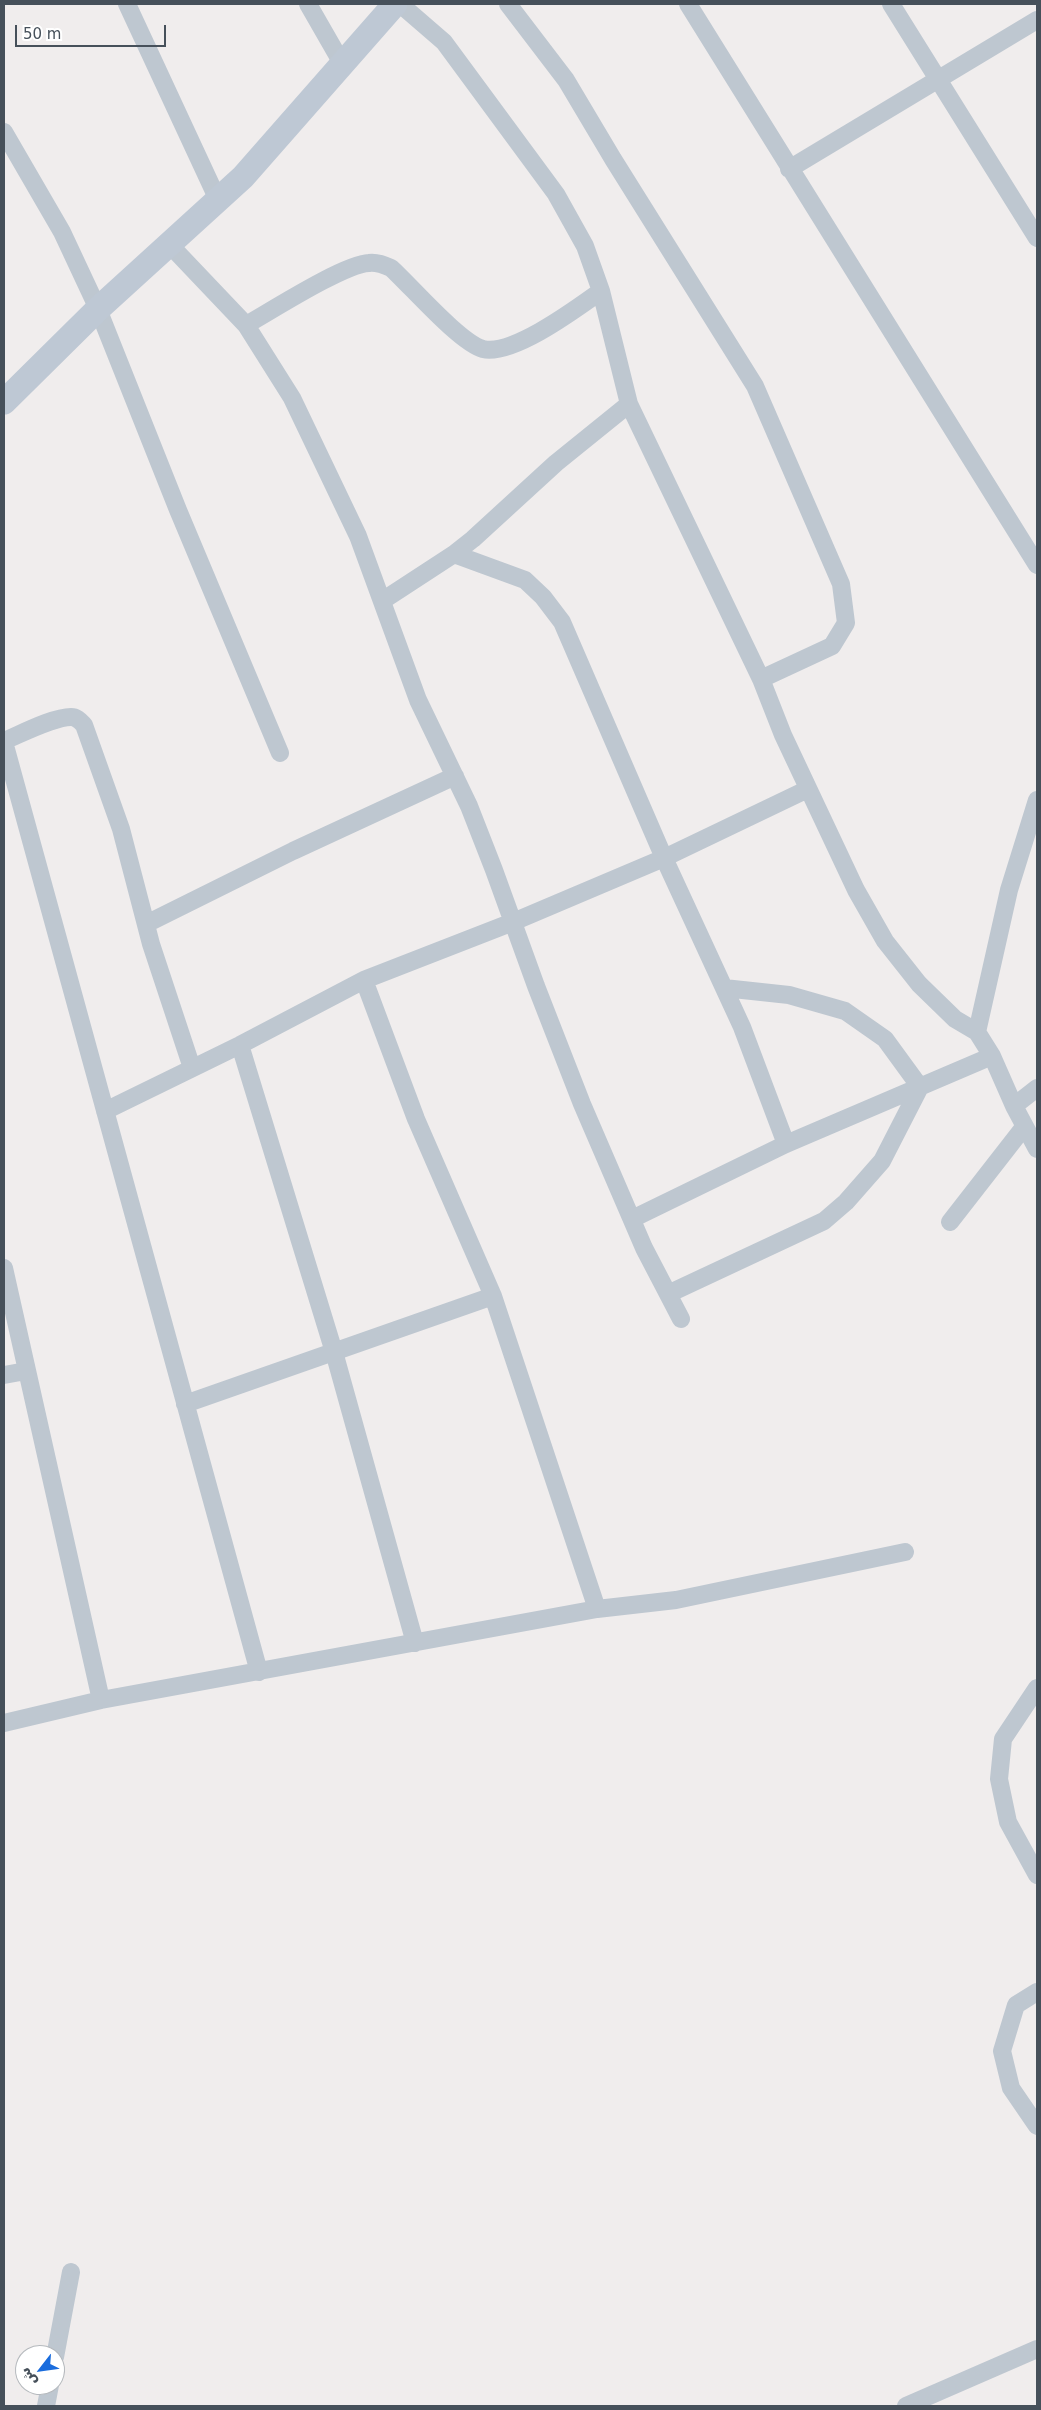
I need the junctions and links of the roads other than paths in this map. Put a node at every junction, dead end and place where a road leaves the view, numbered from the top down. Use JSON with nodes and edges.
{"nodes":[{"id":1,"x":127,"y":4,"type":"edge"},
{"id":2,"x":308,"y":4,"type":"edge"},
{"id":3,"x":395,"y":4,"type":"edge"},
{"id":4,"x":400,"y":4,"type":"edge"},
{"id":5,"x":508,"y":4,"type":"edge"},
{"id":6,"x":688,"y":4,"type":"edge"},
{"id":7,"x":891,"y":4,"type":"edge"},
{"id":8,"x":1037,"y":20,"type":"edge"},
{"id":9,"x":343,"y":65,"type":"junction"},
{"id":10,"x":938,"y":81,"type":"junction"},
{"id":11,"x":4,"y":132,"type":"edge"},
{"id":12,"x":788,"y":169,"type":"junction"},
{"id":13,"x":218,"y":200,"type":"junction"},
{"id":14,"x":1037,"y":238,"type":"edge"},
{"id":15,"x":169,"y":244,"type":"junction"},
{"id":16,"x":601,"y":291,"type":"junction"},
{"id":17,"x":98,"y":309,"type":"junction"},
{"id":18,"x":246,"y":325,"type":"junction"},
{"id":19,"x":4,"y":399,"type":"edge"},
{"id":20,"x":629,"y":404,"type":"junction"},
{"id":21,"x":454,"y":554,"type":"junction"},
{"id":22,"x":1037,"y":565,"type":"edge"},
{"id":23,"x":382,"y":601,"type":"junction"},
{"id":24,"x":761,"y":679,"type":"junction"},
{"id":25,"x":4,"y":742,"type":"edge"},
{"id":26,"x":280,"y":753,"type":"dead end"},
{"id":27,"x":455,"y":776,"type":"junction"},
{"id":28,"x":808,"y":789,"type":"junction"},
{"id":29,"x":1037,"y":800,"type":"edge"},
{"id":30,"x":664,"y":858,"type":"junction"},
{"id":31,"x":513,"y":922,"type":"junction"},
{"id":32,"x":146,"y":924,"type":"junction"},
{"id":33,"x":364,"y":980,"type":"junction"},
{"id":34,"x":724,"y":988,"type":"junction"},
{"id":35,"x":977,"y":1032,"type":"junction"},
{"id":36,"x":240,"y":1045,"type":"junction"},
{"id":37,"x":992,"y":1056,"type":"junction"},
{"id":38,"x":192,"y":1068,"type":"junction"},
{"id":39,"x":920,"y":1087,"type":"junction"},
{"id":40,"x":1037,"y":1088,"type":"edge"},
{"id":41,"x":1014,"y":1106,"type":"junction"},
{"id":42,"x":105,"y":1112,"type":"junction"},
{"id":43,"x":1024,"y":1127,"type":"junction"},
{"id":44,"x":786,"y":1144,"type":"junction"},
{"id":45,"x":1037,"y":1149,"type":"edge"},
{"id":46,"x":632,"y":1219,"type":"junction"},
{"id":47,"x":950,"y":1222,"type":"dead end"},
{"id":48,"x":4,"y":1268,"type":"edge"},
{"id":49,"x":668,"y":1294,"type":"junction"},
{"id":50,"x":493,"y":1296,"type":"junction"},
{"id":51,"x":681,"y":1319,"type":"dead end"},
{"id":52,"x":334,"y":1352,"type":"junction"},
{"id":53,"x":26,"y":1371,"type":"junction"},
{"id":54,"x":4,"y":1375,"type":"edge"},
{"id":55,"x":185,"y":1404,"type":"junction"},
{"id":56,"x":905,"y":1552,"type":"dead end"},
{"id":57,"x":597,"y":1609,"type":"junction"},
{"id":58,"x":415,"y":1643,"type":"junction"},
{"id":59,"x":259,"y":1672,"type":"junction"},
{"id":60,"x":1037,"y":1688,"type":"edge"},
{"id":61,"x":101,"y":1700,"type":"junction"},
{"id":62,"x":4,"y":1723,"type":"edge"},
{"id":63,"x":1037,"y":1875,"type":"edge"},
{"id":64,"x":1037,"y":1992,"type":"edge"},
{"id":65,"x":1037,"y":2126,"type":"edge"},
{"id":66,"x":72,"y":2272,"type":"dead end"},
{"id":67,"x":57,"y":2345,"type":"edge"},
{"id":68,"x":1037,"y":2349,"type":"edge"},
{"id":69,"x":906,"y":2406,"type":"edge"}],
"edges":[{"from":1,"to":13,"type":"street"},
{"from":2,"to":9,"type":"street"},
{"from":3,"to":9,"type":"main road"},
{"from":4,"to":16,"type":"street"},
{"from":5,"to":24,"type":"street"},
{"from":6,"to":12,"type":"street"},
{"from":7,"to":10,"type":"street"},
{"from":8,"to":10,"type":"street"},
{"from":9,"to":13,"type":"main road"},
{"from":10,"to":12,"type":"street"},
{"from":10,"to":14,"type":"street"},
{"from":11,"to":17,"type":"street"},
{"from":12,"to":22,"type":"street"},
{"from":13,"to":15,"type":"main road"},
{"from":15,"to":17,"type":"main road"},
{"from":15,"to":18,"type":"street"},
{"from":16,"to":18,"type":"street"},
{"from":16,"to":20,"type":"street"},
{"from":17,"to":19,"type":"main road"},
{"from":17,"to":26,"type":"street"},
{"from":18,"to":23,"type":"street"},
{"from":20,"to":21,"type":"street"},
{"from":20,"to":24,"type":"street"},
{"from":21,"to":23,"type":"street"},
{"from":21,"to":30,"type":"street"},
{"from":23,"to":27,"type":"street"},
{"from":24,"to":28,"type":"street"},
{"from":25,"to":32,"type":"street"},
{"from":25,"to":42,"type":"street"},
{"from":27,"to":31,"type":"street"},
{"from":27,"to":32,"type":"street"},
{"from":28,"to":30,"type":"street"},
{"from":28,"to":35,"type":"street"},
{"from":29,"to":35,"type":"street"},
{"from":30,"to":31,"type":"street"},
{"from":30,"to":34,"type":"street"},
{"from":31,"to":33,"type":"street"},
{"from":31,"to":46,"type":"street"},
{"from":32,"to":38,"type":"street"},
{"from":33,"to":36,"type":"street"},
{"from":33,"to":50,"type":"street"},
{"from":34,"to":39,"type":"street"},
{"from":34,"to":44,"type":"street"},
{"from":35,"to":37,"type":"street"},
{"from":36,"to":38,"type":"street"},
{"from":36,"to":52,"type":"street"},
{"from":37,"to":39,"type":"street"},
{"from":37,"to":41,"type":"street"},
{"from":38,"to":42,"type":"street"},
{"from":39,"to":44,"type":"street"},
{"from":39,"to":49,"type":"street"},
{"from":40,"to":41,"type":"street"},
{"from":41,"to":43,"type":"street"},
{"from":42,"to":55,"type":"street"},
{"from":43,"to":45,"type":"street"},
{"from":43,"to":47,"type":"street"},
{"from":44,"to":46,"type":"street"},
{"from":46,"to":49,"type":"street"},
{"from":48,"to":53,"type":"street"},
{"from":49,"to":51,"type":"street"},
{"from":50,"to":52,"type":"street"},
{"from":50,"to":57,"type":"street"},
{"from":52,"to":55,"type":"street"},
{"from":52,"to":58,"type":"street"},
{"from":53,"to":54,"type":"street"},
{"from":53,"to":61,"type":"street"},
{"from":55,"to":59,"type":"street"},
{"from":56,"to":57,"type":"street"},
{"from":57,"to":58,"type":"street"},
{"from":58,"to":59,"type":"street"},
{"from":59,"to":61,"type":"street"},
{"from":60,"to":63,"type":"street"},
{"from":61,"to":62,"type":"street"},
{"from":64,"to":65,"type":"street"},
{"from":66,"to":67,"type":"street"},
{"from":68,"to":69,"type":"street"}]}
